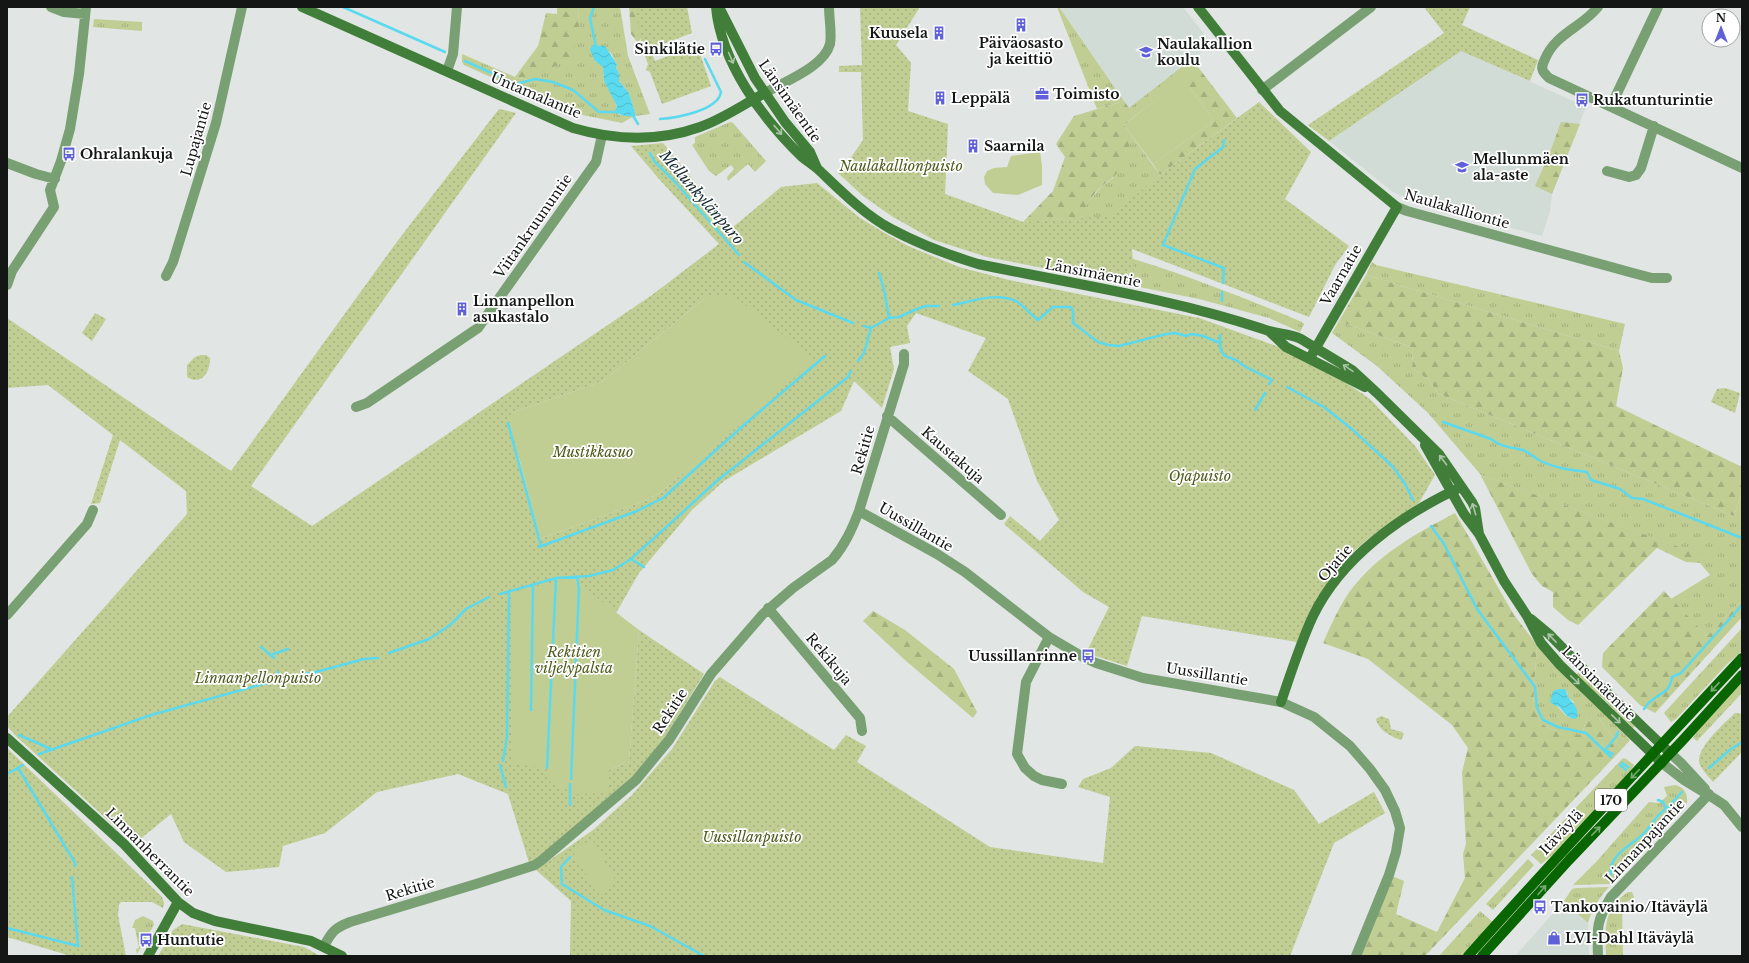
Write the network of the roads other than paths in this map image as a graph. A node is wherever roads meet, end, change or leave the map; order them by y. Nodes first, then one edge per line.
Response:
1 (51, 7) edge
2 (242, 7) edge
3 (302, 7) edge
4 (457, 7) edge
5 (716, 7) edge
6 (719, 7) edge
7 (829, 7) edge
8 (1198, 7) edge
9 (1371, 7) edge
10 (1598, 7) edge
11 (1658, 7) edge
12 (85, 10) edge
13 (447, 72) junction
14 (1262, 90) junction
15 (765, 93) junction
16 (753, 99) junction
17 (1611, 106) junction
18 (1654, 126) junction
19 (602, 135) junction
20 (7, 163) edge
21 (817, 168) junction
22 (1742, 168) edge
23 (1607, 170) dead end
24 (54, 179) junction
25 (1397, 207) junction
26 (166, 276) dead end
27 (1667, 278) dead end
28 (7, 285) edge
29 (1269, 331) junction
30 (1316, 347) junction
31 (904, 354) dead end
32 (1310, 358) junction
33 (1377, 393) junction
34 (356, 407) dead end
35 (887, 416) junction
36 (1420, 437) junction
37 (1462, 487) junction
38 (1451, 492) junction
39 (93, 510) dead end
40 (859, 511) junction
41 (1001, 515) dead end
42 (1479, 534) junction
43 (768, 608) junction
44 (7, 615) edge
45 (1527, 616) junction
46 (1049, 637) junction
47 (1742, 658) edge
48 (1742, 675) edge
49 (1280, 702) junction
50 (862, 731) dead end
51 (7, 738) edge
52 (1662, 746) junction
53 (1670, 753) junction
54 (1653, 755) junction
55 (1662, 763) junction
56 (1062, 784) dead end
57 (1709, 794) junction
58 (1742, 827) edge
59 (178, 902) junction
60 (324, 946) junction
61 (148, 956) edge
62 (342, 956) edge
63 (1356, 956) edge
64 (1468, 956) edge
65 (1482, 956) edge
66 (1598, 956) edge

1 - 12 street
2 - 26 street, Lupajantie
3 - 13 main road, Untamalantie
4 - 13 street
5 -> 16 main road, Länsimäentie
6 - 15 main road, Länsimäentie
7 - 15 street
8 - 14 main road, Naulakalliontie
9 - 14 street
10 - 17 street
11 - 17 street
12 - 24 street
13 - 19 main road, Untamalantie
14 - 25 main road, Naulakalliontie
15 - 16 main road, Untamalantie
15 - 21 main road, Länsimäentie
16 - 19 main road, Untamalantie
16 -> 21 main road, Länsimäentie
17 - 18 street
18 - 22 street
18 - 23 street
19 - 34 street, Viitankruununtie
20 - 24 street
21 - 29 main road, Länsimäentie
24 - 28 street
25 - 27 street, Naulakalliontie
25 - 30 main road, Vaarnatie
29 - 30 main road, Länsimäentie
29 - 32 main road, Länsimäentie
30 - 32 main road, Vaarnatie
33 -> 30 main road, Länsimäentie
31 - 35 street, Rekitie
32 - 33 main road, Länsimäentie
33 - 36 main road, Länsimäentie
35 - 40 street, Rekitie
35 - 41 street, Kaustakuja
37 -> 36 main road, Länsimäentie
36 - 38 main road, Länsimäentie
37 - 38 main road, Ojatie
42 -> 37 main road, Länsimäentie
38 - 42 main road, Länsimäentie
38 - 49 main road, Ojatie
39 - 44 street
40 - 43 street, Rekitie
40 - 46 street, Uussillantie
42 - 45 main road, Länsimäentie
43 - 50 street, Rekikuja
43 - 60 street, Rekitie
52 -> 45 main road, Länsimäentie
45 -> 54 main road, Länsimäentie
46 - 49 street, Uussillantie
46 - 56 street
47 -> 52 main road, Itäväylä / 170
48 - 53 main road, Itäväylä / 170
49 - 63 street, Uussillantie
51 - 59 main road, Linnanherrantie
52 - 53 main road, Länsimäentie
52 - 54 main road, Itäväylä / 170
53 - 55 main road, Itäväylä / 170
53 - 57 street
54 - 55 main road, Länsimäentie
54 -> 64 main road, Itäväylä / 170
55 - 57 street
65 -> 55 main road, Itäväylä / 170
57 - 58 street
57 - 66 street, Linnanpajantie
59 - 60 main road, Linnanherrantie
59 - 61 main road
60 - 62 main road, Linnanherrantie

